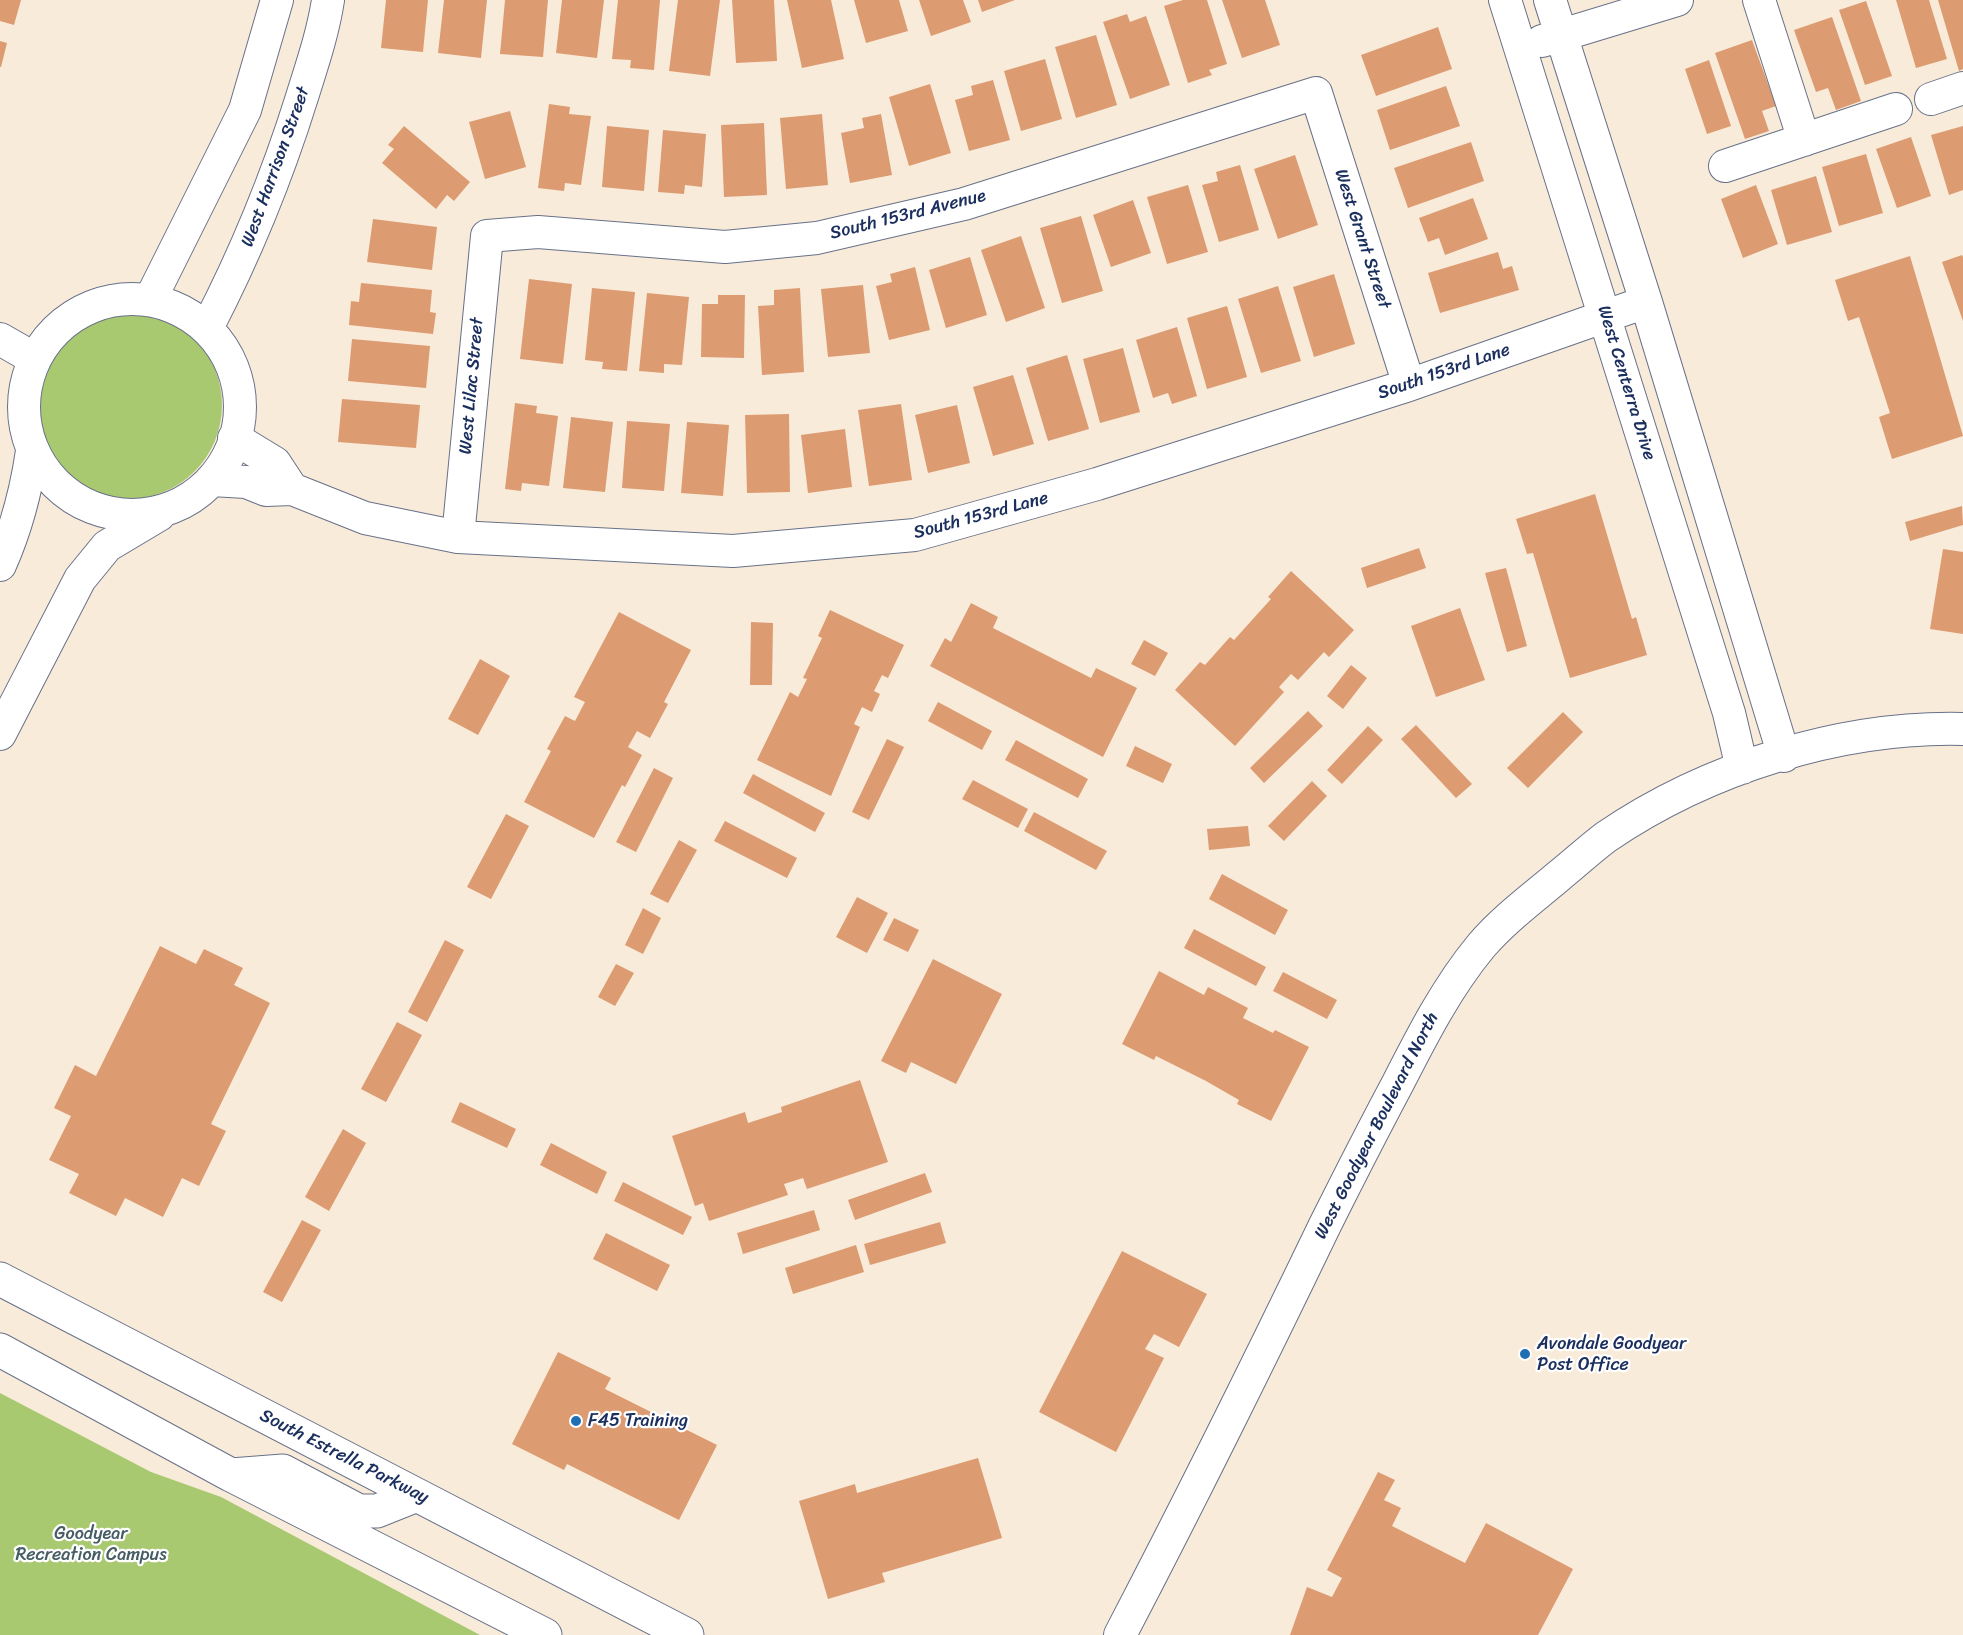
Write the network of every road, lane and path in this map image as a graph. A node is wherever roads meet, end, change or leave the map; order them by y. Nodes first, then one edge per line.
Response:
1 (277, 0) edge
2 (328, 0) edge
3 (1505, 0) edge
4 (1550, 0) edge
5 (1677, 0) edge
6 (1759, 0) edge
7 (1561, 35) junction
8 (1521, 48) junction
9 (1963, 88) edge
10 (1316, 93) joint
11 (1931, 99) dead end
12 (1896, 109) dead end
13 (1804, 140) junction
14 (1725, 166) dead end
15 (487, 236) joint
16 (150, 300) junction
17 (1646, 302) junction
18 (1605, 315) junction
19 (207, 328) junction
20 (0, 339) edge
21 (35, 359) junction
22 (1409, 385) junction
23 (234, 438) junction
24 (32, 451) junction
25 (212, 480) junction
26 (292, 489) junction
27 (168, 510) junction
28 (458, 537) junction
29 (0, 565) edge
30 (1963, 729) edge
31 (0, 734) edge
32 (1784, 756) junction
33 (1742, 768) junction
34 (0, 1280) edge
35 (0, 1350) edge
36 (231, 1474) junction
37 (417, 1496) junction
38 (545, 1635) edge
39 (687, 1635) edge
40 (1120, 1635) edge

1 - 16 street
2 - 19 street, West Harrison Street
3 - 8 street, West Centerra Drive
4 - 7 street
5 - 7 street
6 - 13 street
7 - 8 street
7 - 17 street
8 - 18 street, West Centerra Drive
9 - 11 street
10 - 15 street, South 153rd Avenue
10 - 22 street, West Grant Street
12 - 13 street
13 - 14 street
15 - 28 street, West Lilac Street
16 - 19 street
16 - 21 street
17 - 18 street, South 153rd Lane
17 - 32 street
18 - 22 street, South 153rd Lane
18 - 33 street, West Centerra Drive
19 - 23 street
20 - 21 street
21 - 24 street
22 - 28 street, South 153rd Lane
23 - 25 street
23 - 26 street
24 - 27 street
24 - 29 street
25 - 26 street, South 153rd Lane
25 - 27 street
26 - 28 street, South 153rd Lane
27 - 31 street
30 - 32 street, West Goodyear Boulevard North
32 - 33 street, West Goodyear Boulevard North
33 - 40 street, West Goodyear Boulevard North
34 - 37 main road, South Estrella Parkway
35 - 36 main road
36 - 37 main road
36 - 38 main road
37 - 39 main road, South Estrella Parkway

